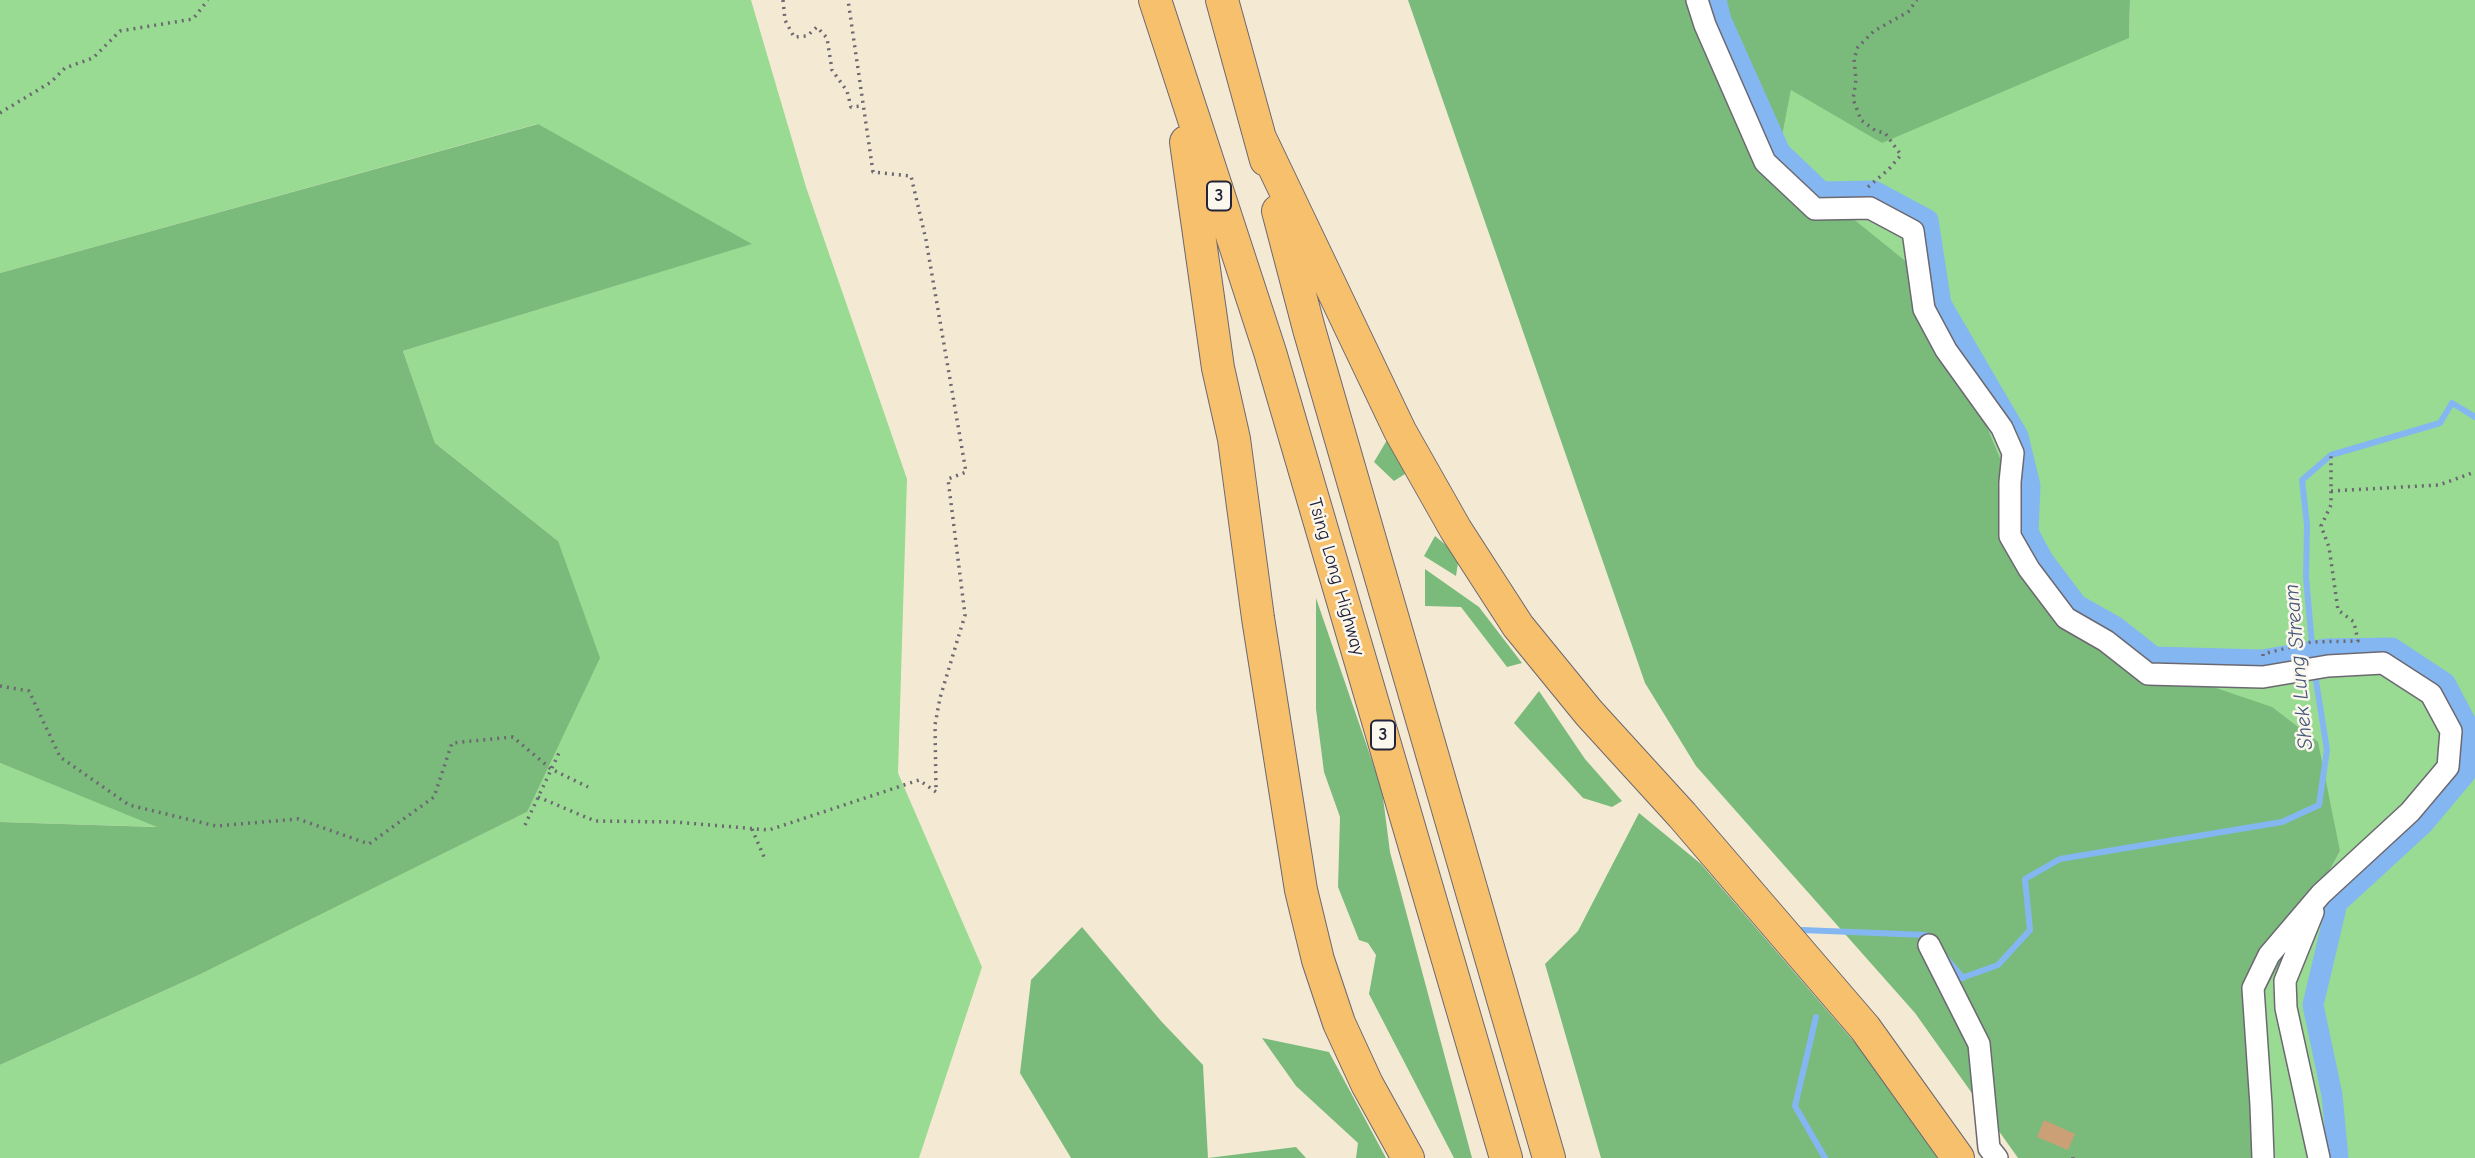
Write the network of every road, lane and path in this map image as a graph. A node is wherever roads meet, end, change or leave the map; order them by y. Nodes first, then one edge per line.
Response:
1 (208, 0) edge
2 (783, 0) edge
3 (848, 0) edge
4 (1155, 0) edge
5 (1222, 0) edge
6 (1698, 0) edge
7 (1917, 0) edge
8 (1169, 41) junction
9 (863, 106) junction
10 (0, 113) edge
11 (1261, 140) junction
12 (1870, 184) dead end
13 (2331, 455) dead end
14 (2475, 472) edge
15 (2331, 491) junction
16 (2263, 654) dead end
17 (0, 686) edge
18 (559, 753) dead end
19 (551, 769) junction
20 (588, 787) dead end
21 (538, 797) junction
22 (525, 825) dead end
23 (752, 830) junction
24 (764, 857) dead end
25 (2321, 894) junction
26 (1929, 945) dead end
27 (1408, 1158) edge
28 (1506, 1158) edge
29 (1549, 1158) edge
30 (1958, 1158) edge
31 (1997, 1158) edge
32 (2263, 1158) edge
33 (2319, 1158) edge

1 - 10 path
2 - 9 path
3 - 9 path
4 - 8 highway, Tsing Long Highway / 3
5 - 11 highway, 3
6 - 25 lane
7 - 12 path
8 - 27 highway
8 - 28 highway, Tsing Long Highway / 3
9 - 23 path
11 - 29 highway, 3
11 - 30 highway
13 - 15 path
14 - 15 path
15 - 16 path
17 - 19 path
18 - 19 path
19 - 20 path
19 - 21 path
21 - 22 path
21 - 23 path
23 - 24 path
25 - 32 lane
25 - 33 lane
26 - 31 lane

